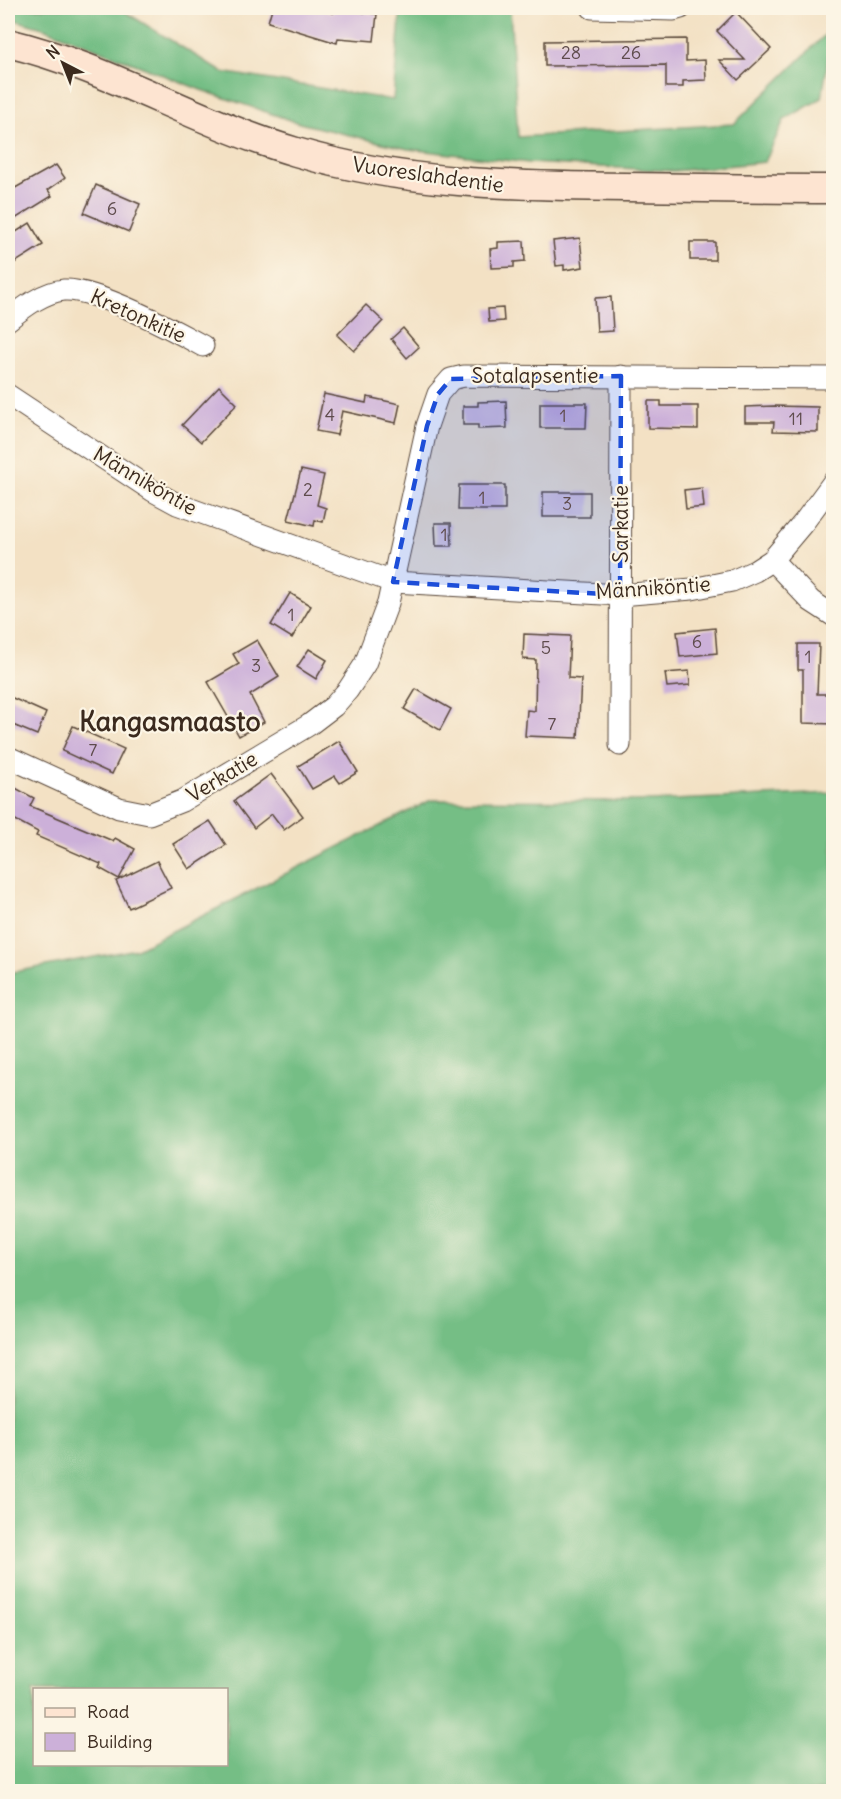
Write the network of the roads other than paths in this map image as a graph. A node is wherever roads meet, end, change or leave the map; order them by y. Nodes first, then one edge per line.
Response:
1 (592, 8) edge
2 (681, 8) edge
3 (8, 43) edge
4 (834, 189) edge
5 (8, 320) edge
6 (203, 346) dead end
7 (621, 376) junction
8 (834, 378) edge
9 (8, 394) edge
10 (834, 481) edge
11 (772, 560) junction
12 (393, 582) junction
13 (620, 595) junction
14 (834, 616) edge
15 (620, 745) dead end
16 (8, 757) edge

1 - 2 street
3 - 4 street, Vuoreslahdentie
5 - 6 street, Kretonkitie
7 - 8 street, Sotalapsentie
7 - 12 street, Sotalapsentie
7 - 13 street, Sarkatie
9 - 12 street, Männiköntie
10 - 11 street, Männiköntie
11 - 13 street, Männiköntie
11 - 14 street
12 - 13 street, Männiköntie
12 - 16 street, Verkatie
13 - 15 street, Sarkatie

